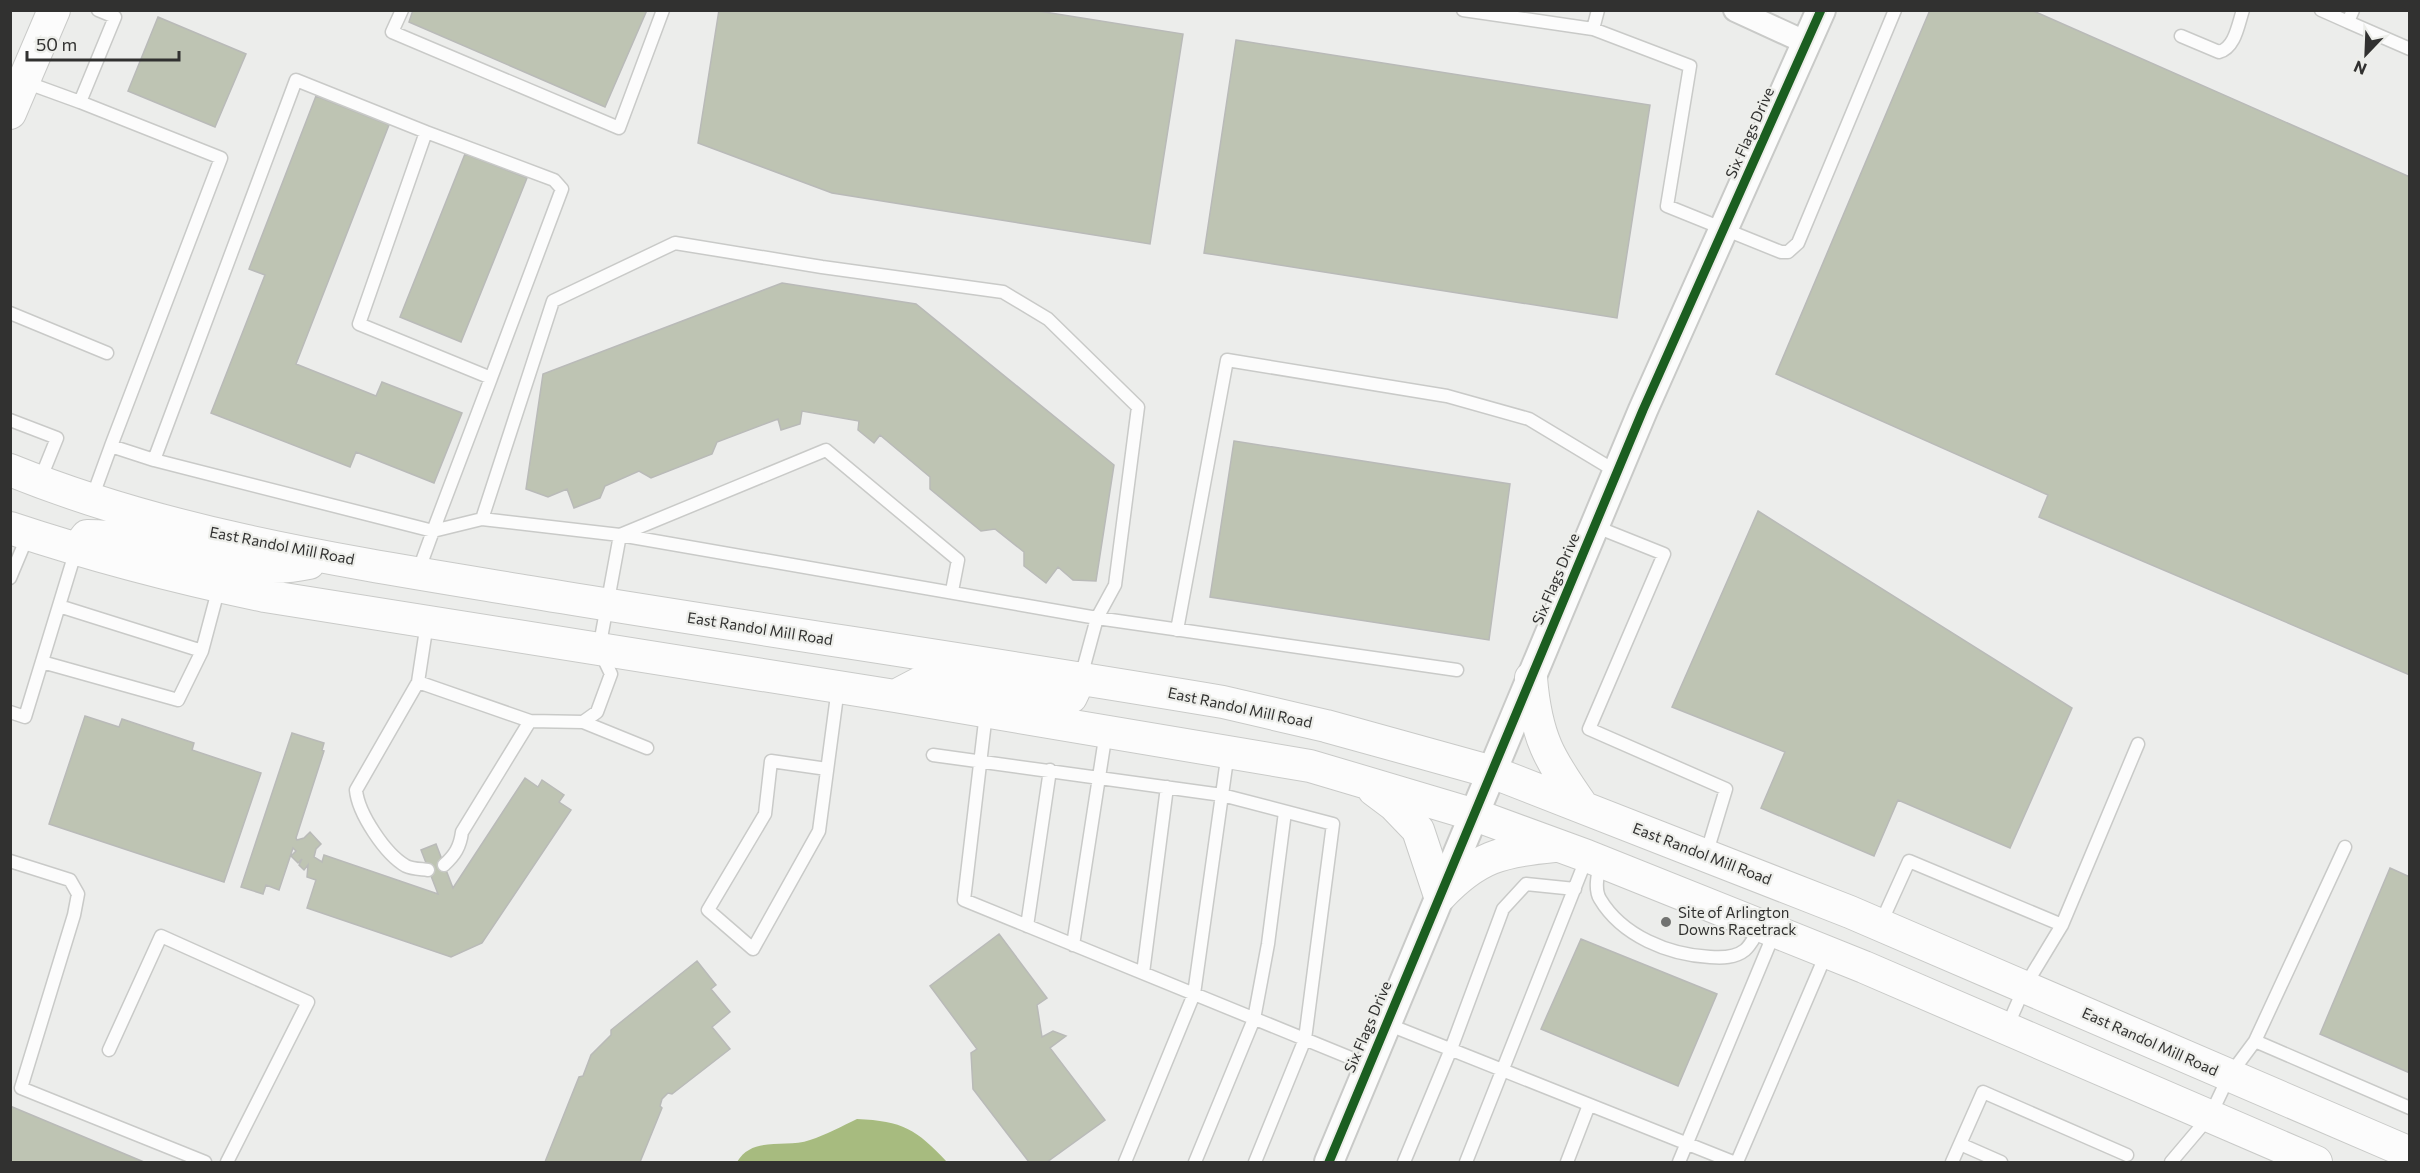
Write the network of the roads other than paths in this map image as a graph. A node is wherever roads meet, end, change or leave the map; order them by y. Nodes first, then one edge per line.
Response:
1 (54, 10) edge
2 (99, 10) edge
3 (402, 10) edge
4 (663, 10) edge
5 (1463, 10) edge
6 (1598, 10) edge
7 (1735, 10) edge
8 (1821, 10) edge
9 (1895, 10) edge
10 (2243, 10) edge
11 (2321, 10) edge
12 (1487, 12) edge
13 (2350, 16) edge
14 (1593, 29) junction
15 (2181, 36) dead end
16 (1807, 43) junction
17 (2409, 49) edge
18 (24, 82) junction
19 (80, 102) junction
20 (10, 113) edge
21 (426, 132) junction
22 (1723, 230) junction
23 (10, 313) edge
24 (107, 353) dead end
25 (491, 378) junction
26 (10, 420) edge
27 (111, 446) junction
28 (154, 460) junction
29 (10, 470) edge
30 (1617, 472) junction
31 (40, 482) junction
32 (91, 501) junction
33 (482, 519) junction
34 (1594, 526) junction
35 (20, 531) edge
36 (433, 531) junction
37 (620, 535) junction
38 (76, 550) junction
39 (334, 557) junction
40 (418, 573) junction
41 (10, 578) edge
42 (219, 586) junction
43 (952, 591) junction
44 (607, 604) junction
45 (59, 606) junction
46 (1097, 618) junction
47 (428, 622) junction
48 (1177, 630) junction
49 (599, 649) junction
50 (202, 651) junction
51 (42, 662) junction
52 (1457, 670) dead end
53 (1080, 678) junction
54 (1531, 678) junction
55 (418, 682) junction
56 (839, 687) junction
57 (895, 696) junction
58 (987, 711) junction
59 (10, 712) edge
60 (530, 721) junction
61 (583, 722) junction
62 (1106, 731) junction
63 (2138, 744) dead end
64 (647, 748) dead end
65 (1229, 751) junction
66 (933, 755) dead end
67 (980, 759) junction
68 (828, 769) junction
69 (1050, 770) junction
70 (1492, 772) junction
71 (1099, 777) junction
72 (1361, 781) junction
73 (1167, 787) junction
74 (1222, 795) junction
75 (1583, 807) junction
76 (1285, 812) junction
77 (1474, 815) junction
78 (2345, 847) dead end
79 (1582, 855) junction
80 (1705, 856) junction
81 (10, 861) edge
82 (444, 865) dead end
83 (428, 870) dead end
84 (1575, 889) junction
85 (1440, 896) junction
86 (2062, 925) junction
87 (1027, 926) junction
88 (1880, 926) junction
89 (1768, 929) junction
90 (1073, 945) junction
91 (1827, 952) junction
92 (1143, 973) junction
93 (2025, 987) junction
94 (1194, 994) junction
95 (1254, 1019) junction
96 (1386, 1024) junction
97 (2007, 1028) junction
98 (1305, 1039) junction
99 (2255, 1041) junction
100 (1450, 1049) junction
101 (109, 1050) dead end
102 (1368, 1065) junction
103 (1504, 1071) junction
104 (2229, 1076) junction
105 (16, 1089) edge
106 (1589, 1105) junction
107 (2409, 1108) edge
108 (2210, 1116) junction
109 (1687, 1144) junction
110 (1960, 1144) junction
111 (2409, 1153) edge
112 (2127, 1155) dead end
113 (205, 1162) edge
114 (227, 1162) edge
115 (1125, 1162) edge
116 (1195, 1162) edge
117 (1255, 1162) edge
118 (1329, 1162) edge
119 (1404, 1162) edge
120 (1466, 1162) edge
121 (1567, 1162) edge
122 (1679, 1162) edge
123 (1735, 1162) edge
124 (1952, 1162) edge
125 (2001, 1162) edge
126 (2171, 1162) edge
127 (2316, 1162) edge

1 - 18 main road
2 - 19 lane
3 - 4 lane
5 - 12 lane
6 - 14 lane
7 - 16 street
8 - 16 street, Six Flags Drive
9 - 22 lane
10 - 15 lane
11 - 13 lane
12 - 14 lane
13 - 17 lane
14 - 22 lane
16 - 22 street, Six Flags Drive
18 - 19 lane
18 - 20 main road
19 - 27 lane
21 - 25 lane
21 - 25 lane
21 - 28 lane
22 - 30 street, Six Flags Drive
23 - 24 lane
25 - 36 lane
26 - 31 lane
27 - 28 lane
27 - 32 lane
28 - 36 lane
29 - 31 main road, East Randol Mill Road
30 - 34 street, Six Flags Drive
30 - 48 lane
31 - 32 main road, East Randol Mill Road
32 - 39 main road, East Randol Mill Road
33 - 36 lane
33 - 37 lane
33 - 46 lane
34 - 54 street, Six Flags Drive
34 - 80 lane
35 - 38 main road
35 - 41 lane
36 - 40 lane
37 - 43 lane
37 - 43 lane
37 - 44 lane
38 - 39 main road
38 - 42 main road
38 - 45 lane
39 - 40 main road, East Randol Mill Road
40 - 44 main road, East Randol Mill Road
42 - 47 main road
42 - 50 lane
43 - 46 lane
44 - 49 lane
44 - 53 main road, East Randol Mill Road
45 - 50 lane
45 - 51 lane
46 - 48 lane
46 - 53 lane
47 - 49 main road
47 - 55 lane
48 - 52 lane
49 - 56 main road
49 - 61 lane
50 - 51 lane
51 - 59 lane
53 - 57 main road
53 - 70 main road, East Randol Mill Road
54 - 70 street, Six Flags Drive
54 - 75 main road
55 - 60 lane
55 - 83 lane
56 - 57 main road
56 - 68 lane
57 - 58 main road
58 - 62 main road
58 - 67 lane
60 - 61 lane
60 - 82 lane
61 - 64 lane
62 - 65 main road
62 - 71 lane
63 - 86 lane
65 - 72 main road
65 - 74 lane
66 - 67 lane
67 - 69 lane
67 - 87 lane
68 - 68 lane
69 - 71 lane
69 - 87 lane
70 - 75 main road, East Randol Mill Road
70 - 77 street, Six Flags Drive
71 - 73 lane
71 - 90 lane
72 - 77 main road
72 - 85 main road
73 - 74 lane
73 - 92 lane
74 - 76 lane
74 - 94 lane
75 - 80 main road, East Randol Mill Road
76 - 95 lane
76 - 98 lane
77 - 79 main road
77 - 85 street, Six Flags Drive
78 - 99 lane
79 - 84 lane
79 - 85 main road
79 - 89 main road
79 - 89 lane
80 - 88 main road, East Randol Mill Road
81 - 105 lane
84 - 100 lane
84 - 103 lane
85 - 96 street, Six Flags Drive
86 - 88 lane
86 - 93 lane
87 - 90 lane
88 - 93 main road, East Randol Mill Road
89 - 91 main road
89 - 109 lane
90 - 92 lane
91 - 97 main road
91 - 123 lane
92 - 94 lane
93 - 97 lane
93 - 104 main road, East Randol Mill Road
94 - 95 lane
94 - 115 lane
95 - 98 lane
95 - 116 lane
96 - 100 lane
96 - 102 street, Six Flags Drive
97 - 108 main road
98 - 102 lane
98 - 117 lane
99 - 104 lane
99 - 107 lane
100 - 103 lane
100 - 119 lane
101 - 114 lane
102 - 118 street, Six Flags Drive
103 - 106 lane
103 - 120 lane
104 - 108 lane
104 - 111 main road, East Randol Mill Road
105 - 113 lane
106 - 109 lane
106 - 121 lane
108 - 126 lane
108 - 127 main road
109 - 122 lane
109 - 123 lane
110 - 112 lane
110 - 124 lane
110 - 125 lane

